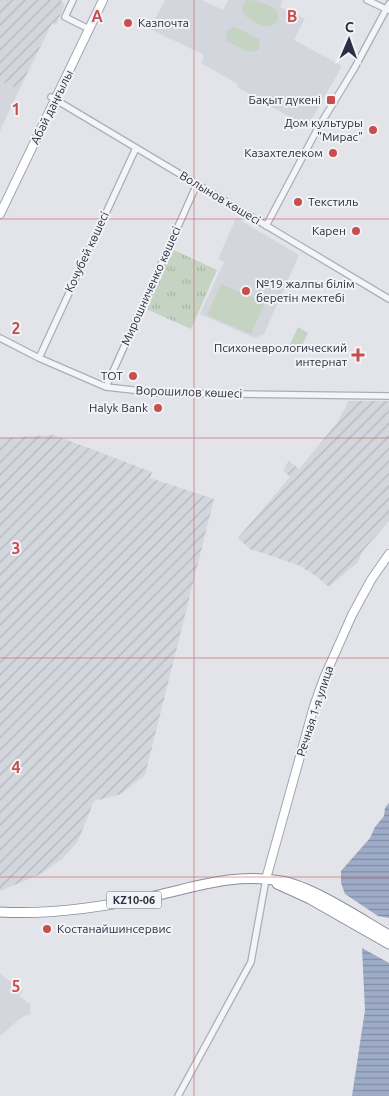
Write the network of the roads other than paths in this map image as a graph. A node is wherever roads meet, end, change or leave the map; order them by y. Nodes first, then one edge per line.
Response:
1 (73, 0) edge
2 (98, 0) edge
3 (103, 0) edge
4 (368, 0) edge
5 (388, 8) edge
6 (85, 27) junction
7 (53, 98) junction
8 (136, 148) junction
9 (197, 184) junction
10 (0, 203) edge
11 (0, 214) edge
12 (266, 226) junction
13 (389, 298) edge
14 (0, 338) edge
15 (39, 358) junction
16 (106, 387) junction
17 (389, 396) edge
18 (389, 554) edge
19 (266, 879) junction
20 (0, 912) edge
21 (389, 935) edge
22 (389, 944) edge
23 (178, 1096) edge

1 - 6 street
2 - 6 main road, Абай даңғылы
3 - 7 main road, Абай даңғылы
4 - 5 street
5 - 12 street
6 - 7 main road, Абай даңғылы
7 - 8 street, Волынов көшесі
7 - 10 main road, Абай даңғылы
7 - 11 main road, Абай даңғылы
8 - 9 street, Волынов көшесі
8 - 15 street, Кочубей көшесі
9 - 12 street, Волынов көшесі
9 - 16 street, Мирошниченко көшесі
12 - 13 street, Волынов көшесі
14 - 15 street, Ворошилов көшесі
15 - 16 street, Ворошилов көшесі
16 - 17 street, Ворошилов көшесі
18 - 19 main road, Речная 1-я улица
19 - 20 highway, KZ10-06
19 - 21 highway, KZ10-06
19 - 22 highway, KZ10-06
19 - 23 street

